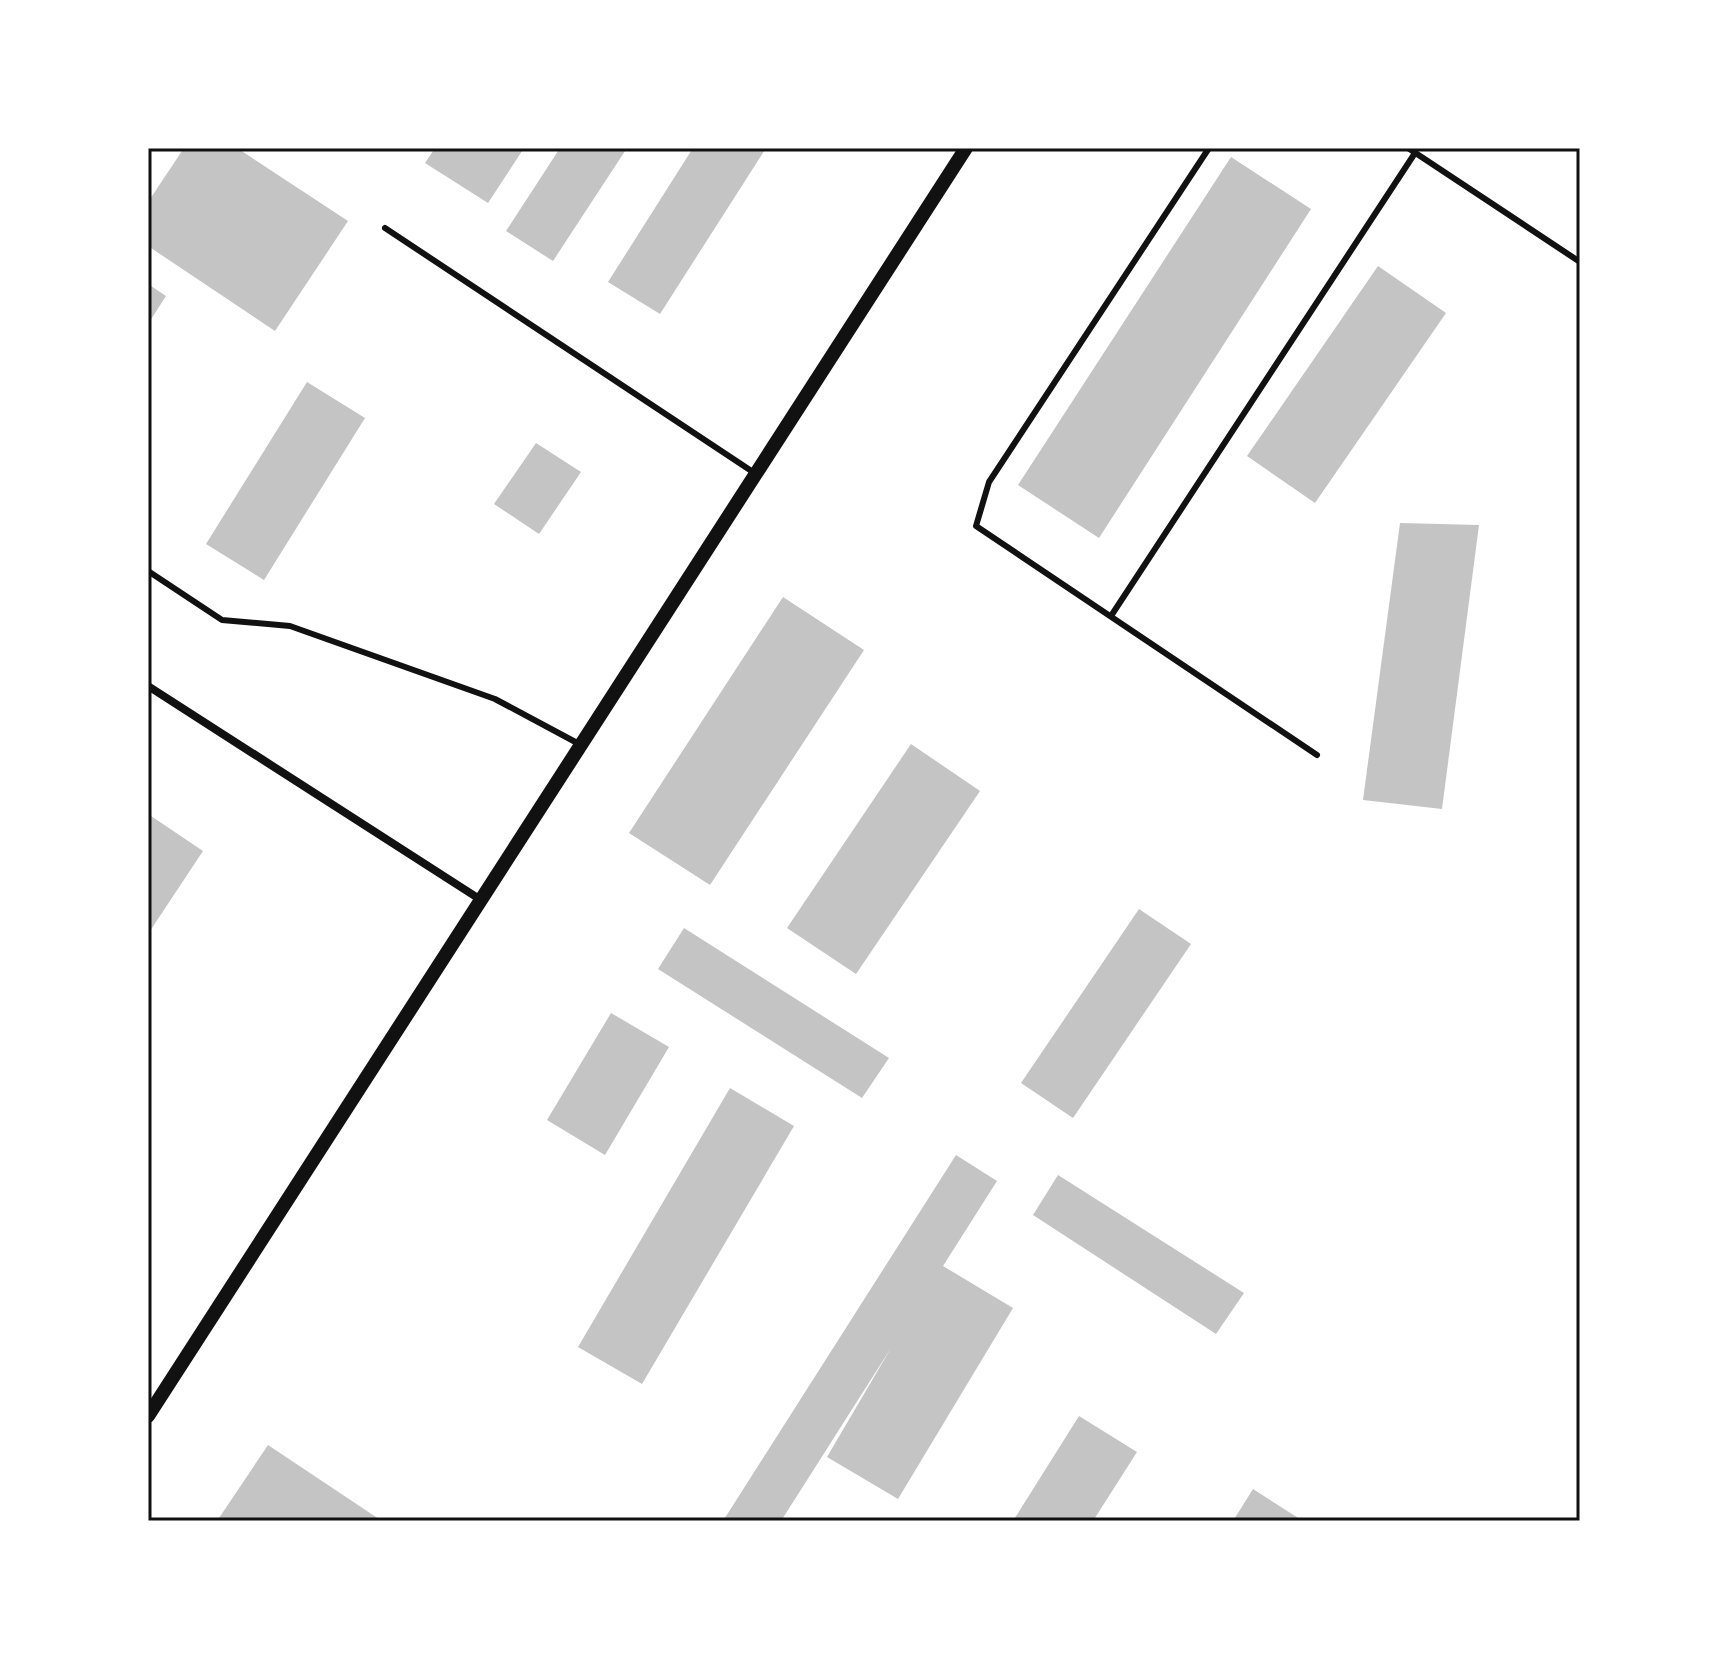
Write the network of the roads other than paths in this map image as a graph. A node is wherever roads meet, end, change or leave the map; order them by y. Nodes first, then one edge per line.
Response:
1 (966, 148) edge
2 (1209, 148) edge
3 (1408, 148) edge
4 (1415, 153) junction
5 (385, 228) dead end
6 (1580, 262) edge
7 (756, 474) junction
8 (148, 571) edge
9 (1111, 616) junction
10 (148, 686) edge
11 (581, 745) junction
12 (1317, 755) dead end
13 (481, 900) junction
14 (148, 1416) edge

1 - 7 street
2 - 9 lane
3 - 4 lane
4 - 6 lane
4 - 9 lane
5 - 7 lane
7 - 11 street
8 - 11 lane
9 - 12 lane
10 - 13 street
11 - 13 street
13 - 14 street

